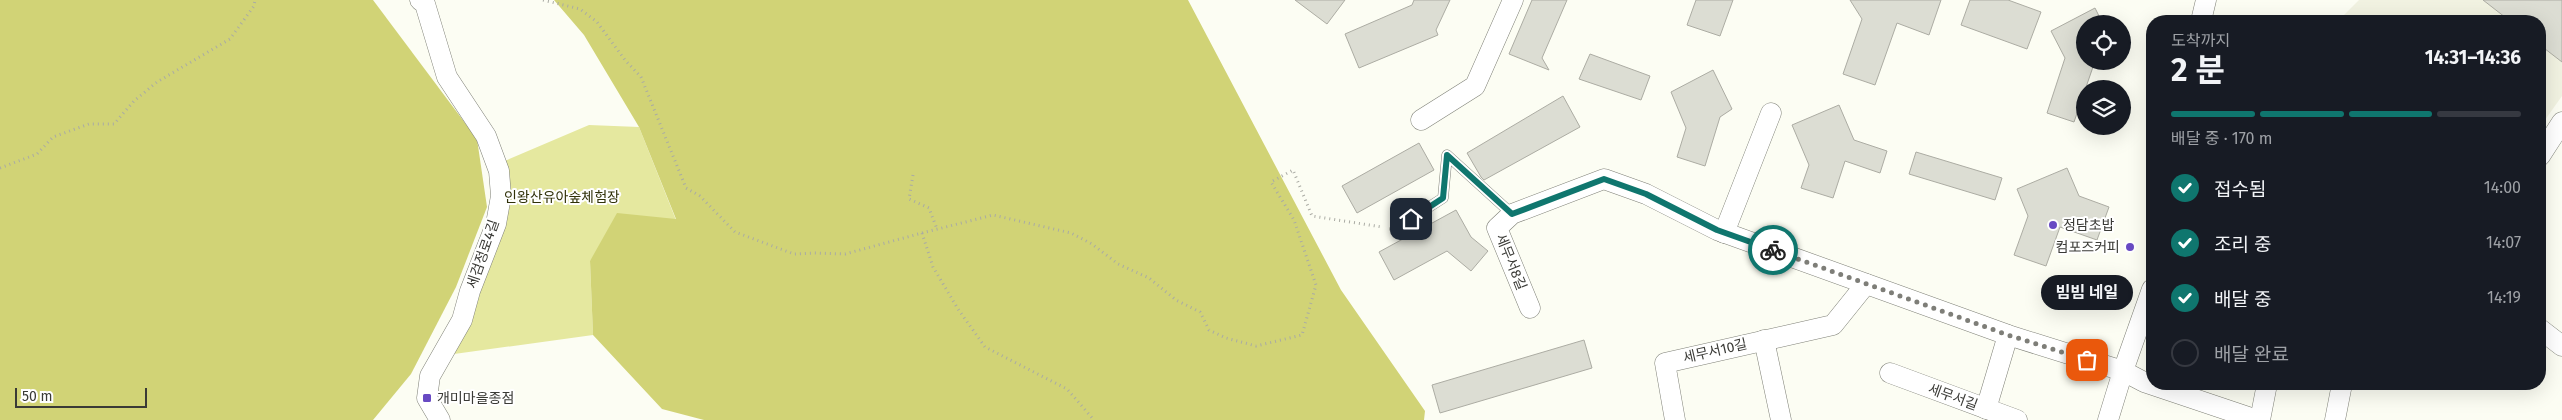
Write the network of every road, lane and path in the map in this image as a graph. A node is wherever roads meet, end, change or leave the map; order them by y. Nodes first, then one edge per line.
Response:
1 (254, 0) edge
2 (420, 0) edge
3 (543, 0) edge
4 (1513, 0) edge
5 (2206, 0) edge
6 (2202, 15) edge
7 (1771, 113) dead end
8 (1421, 120) dead end
9 (2562, 122) edge
10 (2546, 147) edge
11 (0, 168) edge
12 (913, 175) dead end
13 (1512, 214) junction
14 (936, 229) junction
15 (1395, 229) joint
16 (922, 233) junction
17 (1724, 233) junction
18 (1866, 284) junction
19 (2146, 306) edge
20 (1530, 308) dead end
21 (2546, 334) edge
22 (2008, 335) junction
23 (1764, 340) junction
24 (2562, 346) edge
25 (2123, 371) junction
26 (1890, 373) dead end
27 (2146, 383) edge
28 (2168, 390) edge
29 (2266, 390) edge
30 (2341, 390) edge
31 (1986, 409) junction
32 (438, 420) edge
33 (1094, 420) edge
34 (1675, 420) edge
35 (1781, 420) edge
36 (2017, 420) edge
37 (2108, 420) edge
38 (2258, 420) edge
39 (2335, 420) edge

1 - 11 path
2 - 32 street, 세검정로4길
3 - 16 path
4 - 8 street
5 - 6 street
7 - 17 street
9 - 10 street
12 - 14 path
13 - 15 lane
13 - 17 street, 세무서8길
13 - 20 street, 세무서8길
14 - 15 path
14 - 16 path
16 - 33 path
17 - 18 street, 세무서8길
18 - 22 street, 세무서8길
18 - 23 street, 세무서10길
19 - 25 street
21 - 24 street
22 - 25 street, 세무서8길
22 - 31 street
23 - 34 street, 세무서10길
23 - 35 street, 세무서10길
25 - 27 street, 세무서8길
25 - 37 street
26 - 31 street, 세무서길
28 - 38 street, 세무서8길
29 - 38 street
30 - 39 street
31 - 36 street, 세무서길

